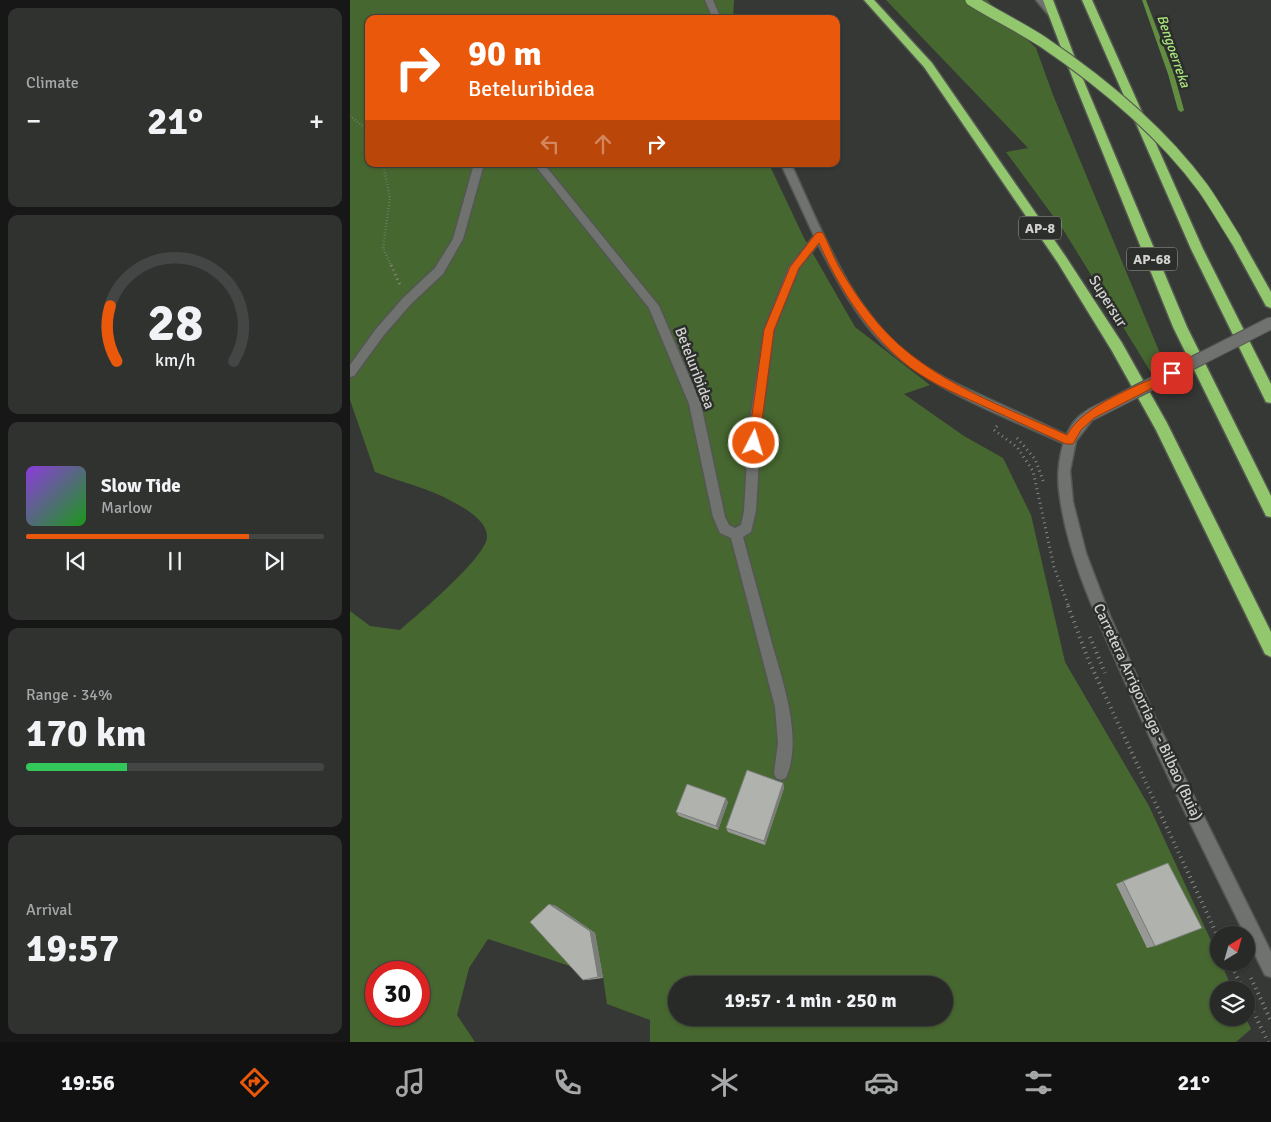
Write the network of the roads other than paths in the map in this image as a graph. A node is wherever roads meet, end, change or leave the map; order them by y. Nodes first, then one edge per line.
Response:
1 (709, 0) edge
2 (869, 0) edge
3 (971, 0) edge
4 (1040, 0) edge
5 (1048, 0) edge
6 (1087, 0) edge
7 (715, 15) edge
8 (1054, 16) junction
9 (478, 167) edge
10 (541, 167) edge
11 (787, 167) edge
12 (820, 235) junction
13 (1271, 303) edge
14 (1271, 323) edge
15 (350, 373) edge
16 (1271, 398) edge
17 (1069, 441) junction
18 (1271, 511) edge
19 (736, 534) junction
20 (1271, 649) edge
21 (781, 773) dead end
22 (1271, 969) edge

1 - 7 street
2 - 20 highway, Supersur / AP-8
3 - 13 highway, bridge
4 - 8 street
5 - 8 highway, AP-68
6 - 16 highway, AP-68
8 - 18 highway, AP-68
9 - 15 street
10 - 19 street, Beteluribidea
11 - 12 street
12 - 17 street
12 - 19 street
14 - 17 street, Carretera Arrigorriaga - Bilbao (Buia), bridge
17 - 22 street, Carretera Arrigorriaga - Bilbao (Buia)
19 - 21 street

